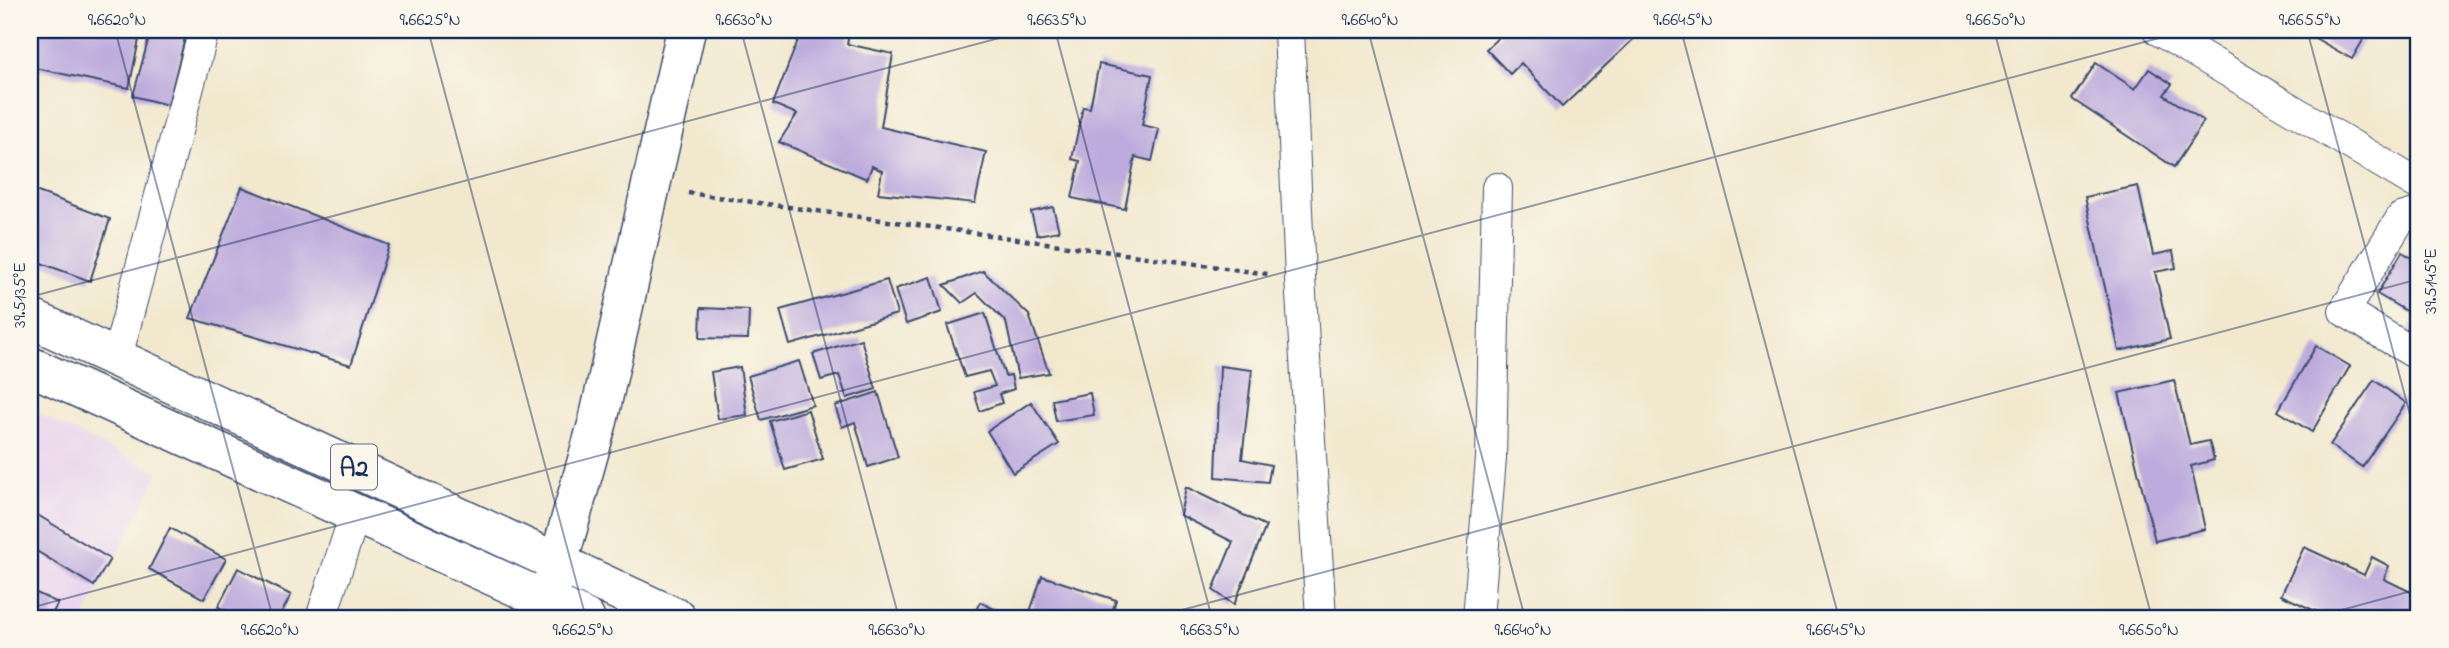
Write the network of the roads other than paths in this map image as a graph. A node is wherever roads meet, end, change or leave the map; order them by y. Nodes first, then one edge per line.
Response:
1 (204, 30) edge
2 (686, 30) edge
3 (1289, 30) edge
4 (2158, 30) edge
5 (2419, 185) edge
6 (1497, 188) dead end
7 (2419, 213) edge
8 (30, 318) edge
9 (2419, 356) edge
10 (117, 357) junction
11 (30, 366) edge
12 (355, 514) junction
13 (559, 564) junction
14 (547, 601) junction
15 (321, 618) edge
16 (585, 618) edge
17 (677, 618) edge
18 (1321, 618) edge
19 (1478, 618) edge

1 - 10 street
2 - 13 main road
3 - 18 street
4 - 5 street
6 - 19 street
7 - 9 street
8 - 10 main road, A2
10 - 13 main road, A2
11 - 12 main road, A2
12 - 14 main road, A2
12 - 15 street
13 - 14 main road
13 - 17 main road, A2
14 - 16 main road, A2

